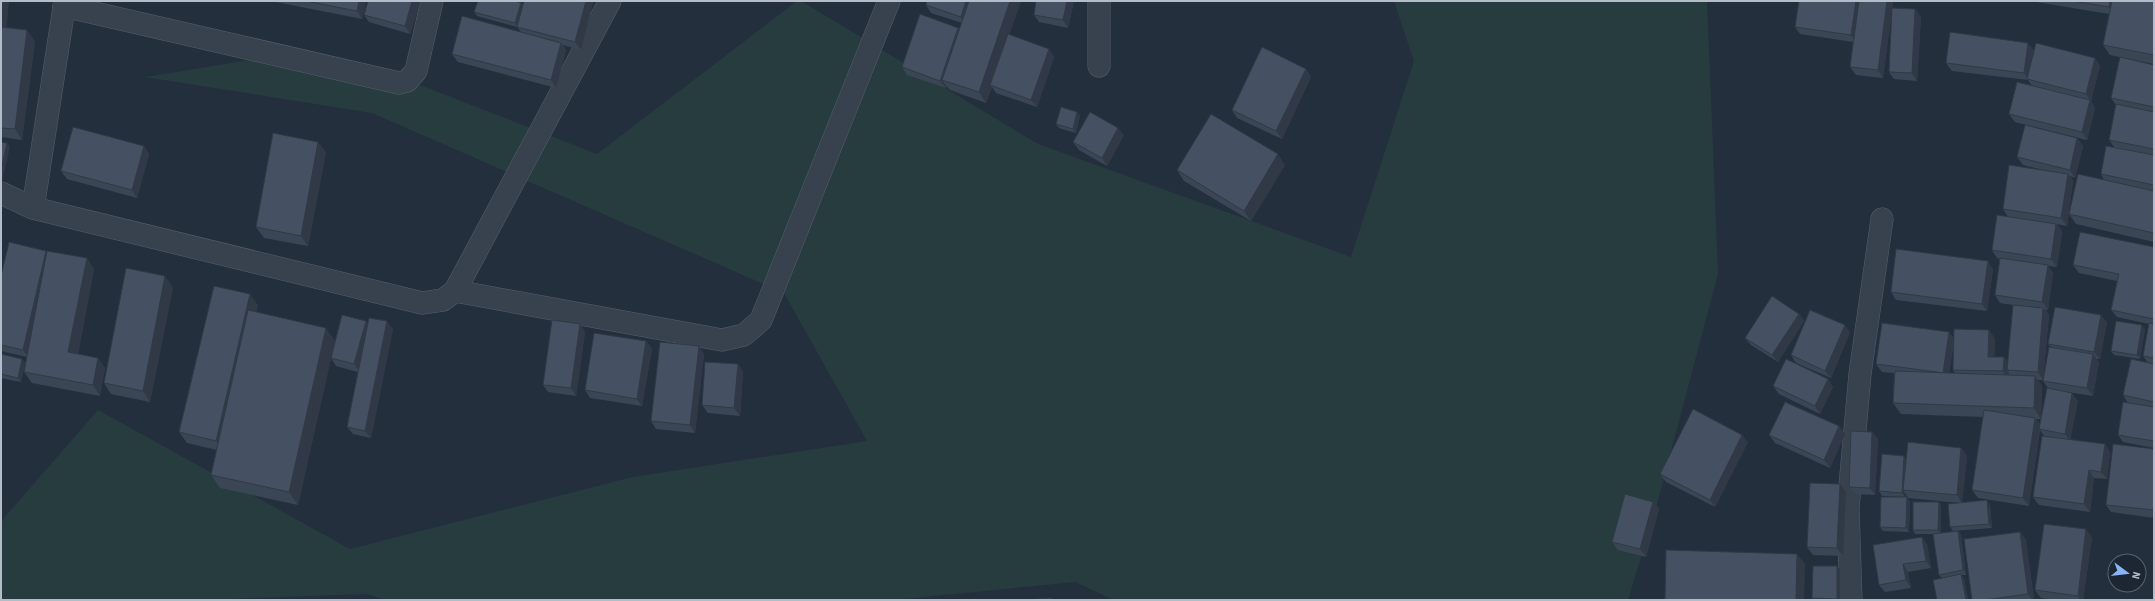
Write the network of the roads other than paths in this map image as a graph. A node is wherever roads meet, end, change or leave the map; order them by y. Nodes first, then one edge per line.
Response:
1 (432, 1) edge
2 (610, 1) edge
3 (890, 1) edge
4 (1099, 1) edge
5 (65, 4) edge
6 (1099, 66) dead end
7 (1, 193) edge
8 (33, 208) junction
9 (1882, 220) dead end
10 (455, 291) junction
11 (1851, 600) edge

1 - 5 street
2 - 10 street
3 - 10 street
4 - 6 street
5 - 8 street
7 - 8 street
8 - 10 street
9 - 11 street

